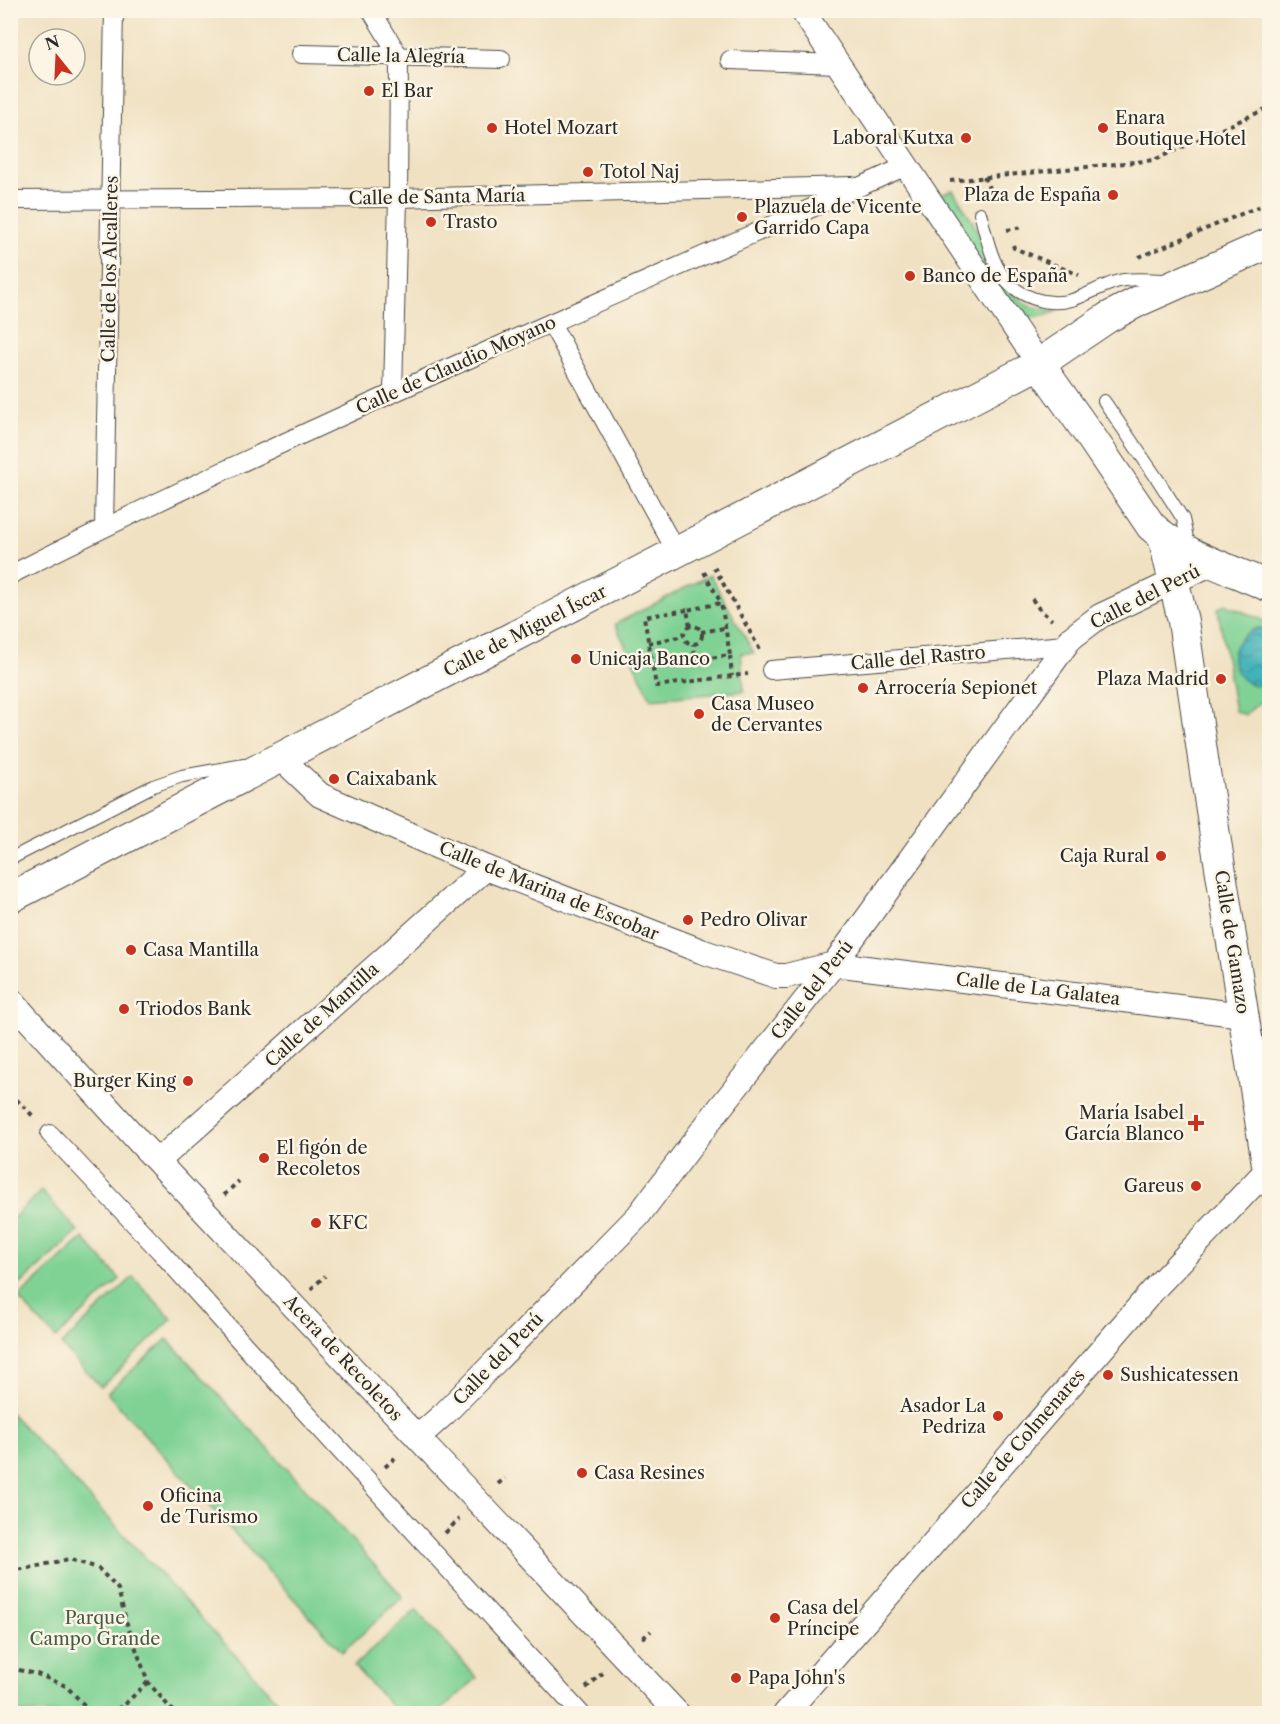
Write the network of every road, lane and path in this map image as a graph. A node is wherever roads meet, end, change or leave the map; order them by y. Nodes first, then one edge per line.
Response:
1 (114, 10) edge
2 (371, 10) edge
3 (802, 10) edge
4 (301, 54) dead end
5 (399, 56) junction
6 (501, 59) dead end
7 (730, 60) dead end
8 (838, 64) junction
9 (1269, 107) edge
10 (906, 166) junction
11 (984, 177) junction
12 (862, 186) junction
13 (923, 193) junction
14 (398, 198) junction
15 (993, 198) dead end
16 (111, 199) junction
17 (10, 200) edge
18 (1269, 202) edge
19 (980, 213) dead end
20 (1003, 219) dead end
21 (1022, 227) dead end
22 (1007, 230) junction
23 (1269, 243) edge
24 (1131, 260) dead end
25 (1088, 278) dead end
26 (1188, 280) junction
27 (551, 323) junction
28 (1040, 364) junction
29 (393, 392) junction
30 (1104, 401) dead end
31 (104, 527) junction
32 (1163, 536) junction
33 (677, 553) junction
34 (1202, 558) junction
35 (714, 567) dead end
36 (704, 572) dead end
37 (10, 575) edge
38 (1174, 582) junction
39 (1269, 587) edge
40 (1032, 599) dead end
41 (721, 603) junction
42 (687, 610) junction
43 (1052, 620) dead end
44 (690, 626) junction
45 (724, 628) junction
46 (701, 632) junction
47 (684, 636) junction
48 (648, 643) junction
49 (693, 644) junction
50 (1065, 645) junction
51 (730, 655) junction
52 (696, 660) junction
53 (653, 668) junction
54 (771, 670) junction
55 (732, 676) junction
56 (281, 758) junction
57 (10, 859) edge
58 (486, 868) junction
59 (10, 898) edge
60 (834, 964) junction
61 (10, 999) edge
62 (1243, 1015) junction
63 (10, 1093) edge
64 (50, 1134) joint
65 (158, 1161) junction
66 (1268, 1177) edge
67 (418, 1437) junction
68 (369, 1482) junction
69 (10, 1571) edge
70 (10, 1668) edge
71 (148, 1682) junction
72 (93, 1713) edge
73 (110, 1713) edge
74 (178, 1713) edge
75 (581, 1713) edge
76 (678, 1713) edge
77 (784, 1713) edge

1 - 16 street, Calle de los Alcalleres
2 - 5 street
3 - 8 street
4 - 5 street, Calle la Alegría
5 - 6 street, Calle la Alegría
5 - 14 street
7 - 8 street
8 - 10 street
9 - 11 path
10 - 12 street, Calle de Claudio Moyano
10 - 13 street
11 - 13 path
11 - 15 path
12 - 14 street, Calle de Santa María
12 - 27 street, Calle de Claudio Moyano
13 - 28 street
14 - 16 street, Calle de Santa María
14 - 29 street
16 - 17 street, Calle de Santa María
16 - 31 street, Calle de los Alcalleres
18 - 24 path
19 - 26 lane
20 - 22 path
21 - 22 path
22 - 25 path
23 - 26 street
26 - 28 street
27 - 29 street, Calle de Claudio Moyano
27 - 33 street
28 - 32 street
28 - 33 street, Calle de Miguel Íscar
29 - 31 street, Calle de Claudio Moyano
30 - 34 lane
31 - 37 street, Calle de Claudio Moyano
32 - 34 street
32 - 38 street
33 - 56 street, Calle de Miguel Íscar
34 - 38 street, Calle del Perú
34 - 39 street
35 - 54 path
36 - 41 path
38 - 50 street, Calle del Perú
38 - 62 street, Calle de Gamazo
40 - 43 path
41 - 42 path
41 - 45 path
42 - 44 path
42 - 48 path
44 - 46 path
44 - 47 path
45 - 46 path
45 - 51 path
46 - 49 path
47 - 48 path
47 - 49 path
48 - 53 path
49 - 52 path
50 - 54 street, Calle del Rastro
50 - 60 street, Calle del Perú
51 - 52 path
51 - 55 path
52 - 53 path
53 - 55 path
54 - 55 path
56 - 57 lane
56 - 58 street, Calle de Marina de Escobar
56 - 59 street, Calle de Miguel Íscar
58 - 60 street, Calle de Marina de Escobar
58 - 65 street, Calle de Mantilla
60 - 62 street, Calle de La Galatea
60 - 67 street, Calle del Perú
61 - 65 street, Acera de Recoletos
62 - 66 street, Calle de Gamazo
63 - 64 path
64 - 68 street
65 - 67 street, Acera de Recoletos
66 - 77 street, Calle de Colmenares
67 - 68 path
67 - 76 street, Acera de Recoletos
68 - 75 street
69 - 71 path
70 - 72 path
71 - 73 path
71 - 74 path

